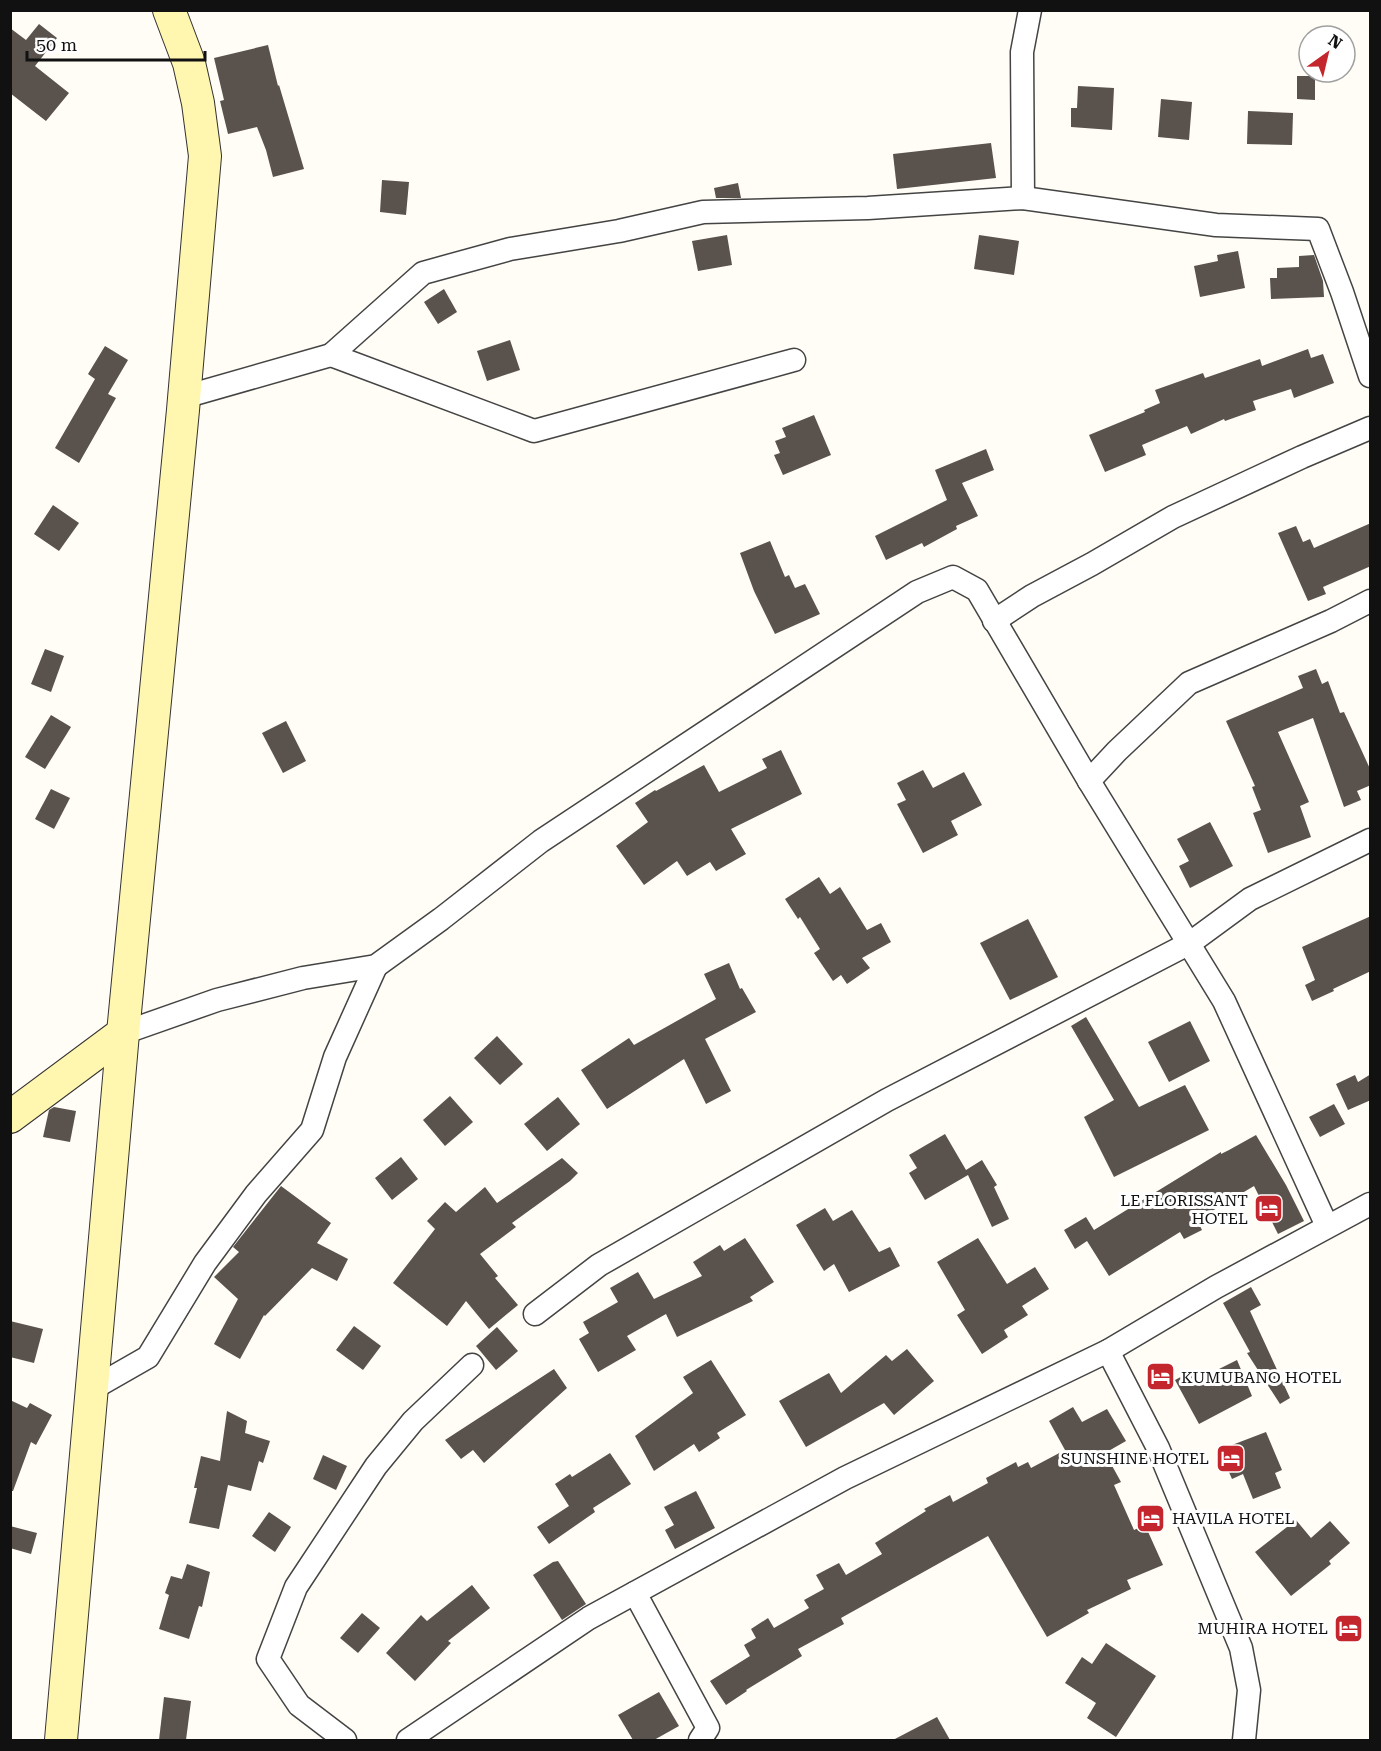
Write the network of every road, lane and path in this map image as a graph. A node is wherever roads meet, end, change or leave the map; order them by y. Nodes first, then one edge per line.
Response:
1 (170, 10) edge
2 (1030, 10) edge
3 (1023, 198) junction
4 (331, 355) junction
5 (794, 360) dead end
6 (1371, 376) edge
7 (184, 397) junction
8 (1371, 428) edge
9 (1371, 601) edge
10 (994, 621) junction
11 (1089, 781) junction
12 (1371, 840) edge
13 (1190, 943) junction
14 (376, 966) junction
15 (123, 1033) junction
16 (10, 1117) edge
17 (1371, 1204) edge
18 (1327, 1226) junction
19 (535, 1314) dead end
20 (1108, 1351) junction
21 (472, 1365) dead end
22 (92, 1389) junction
23 (635, 1593) junction
24 (61, 1740) edge
25 (345, 1740) edge
26 (408, 1740) edge
27 (700, 1740) edge
28 (1244, 1740) edge

1 - 7 main road
2 - 3 street
3 - 4 street
3 - 6 street
4 - 5 street
4 - 7 street
7 - 15 main road
8 - 10 street
9 - 11 street
10 - 11 street
10 - 14 street
11 - 13 street
12 - 13 street
13 - 18 street
13 - 19 street
14 - 15 street
14 - 22 street
15 - 16 main road
15 - 22 main road
17 - 18 street
18 - 20 street
20 - 23 street
20 - 28 street
21 - 25 street
22 - 24 main road
23 - 26 street
23 - 27 street

